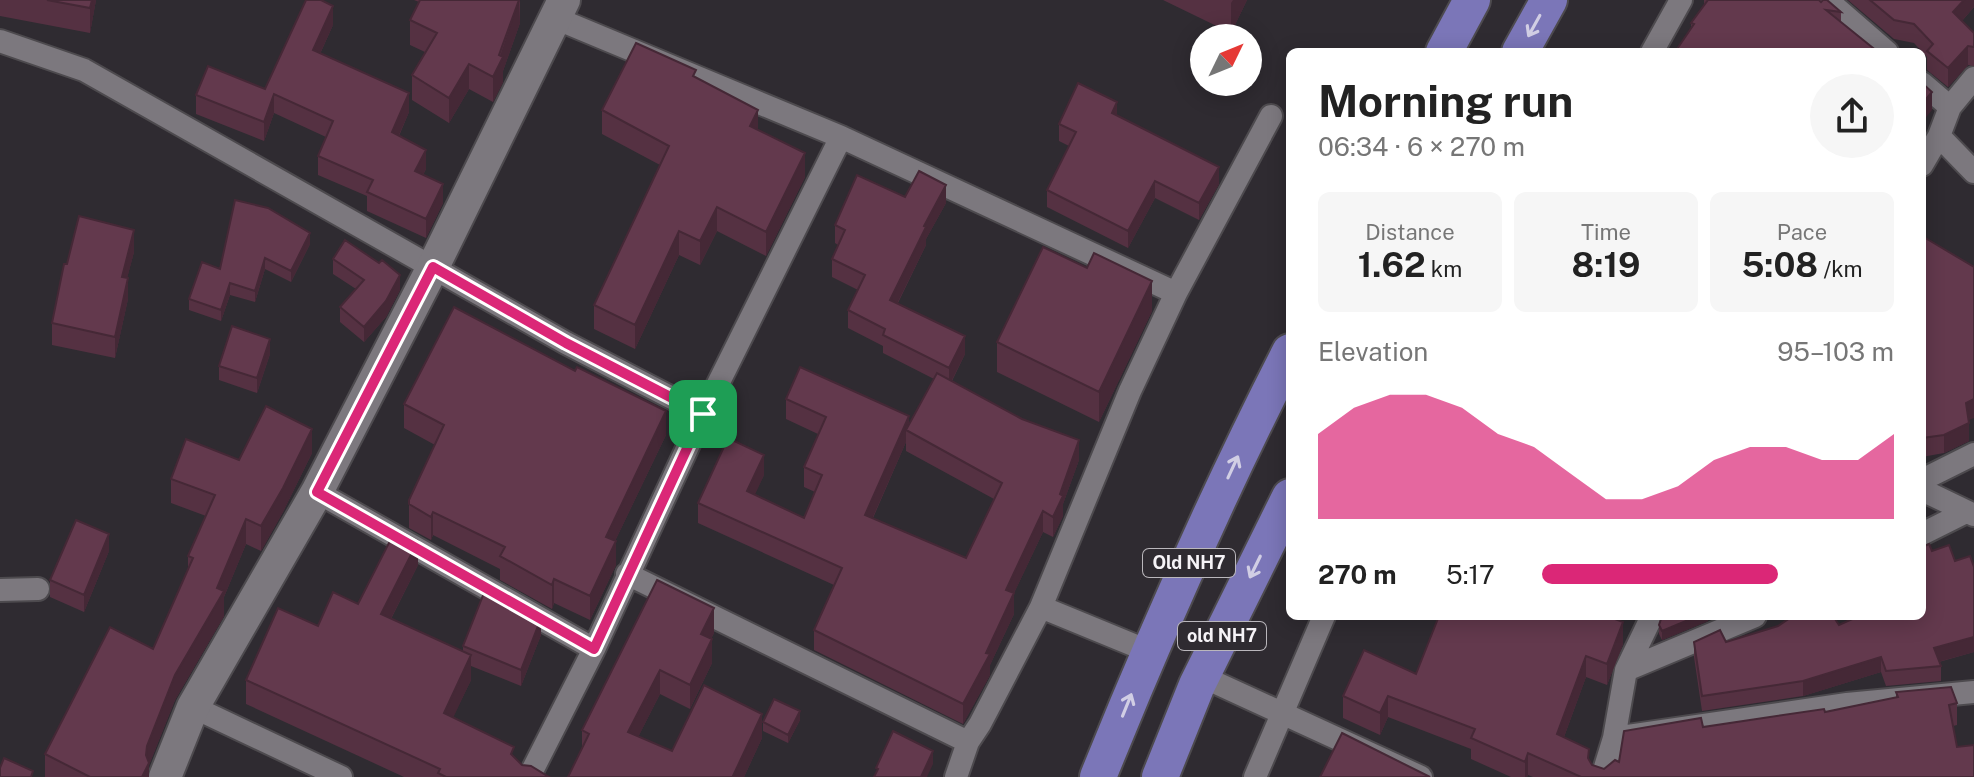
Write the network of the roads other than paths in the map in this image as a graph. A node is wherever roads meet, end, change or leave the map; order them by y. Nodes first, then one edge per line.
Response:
1 (1472, 0) edge
2 (1549, 0) edge
3 (1681, 0) edge
4 (1827, 0) edge
5 (560, 9) edge
6 (0, 41) edge
7 (1446, 48) edge
8 (1522, 48) edge
9 (1654, 48) edge
10 (1882, 48) edge
11 (1974, 78) edge
12 (1926, 86) edge
13 (1950, 107) junction
14 (1271, 116) dead end
15 (1939, 136) junction
16 (841, 137) junction
17 (1926, 158) edge
18 (1974, 172) edge
19 (433, 267) junction
20 (1176, 293) junction
21 (1286, 360) edge
22 (703, 414) junction
23 (1974, 454) edge
24 (1926, 478) edge
25 (317, 492) junction
26 (1926, 492) edge
27 (1286, 505) edge
28 (1970, 514) edge
29 (1926, 532) edge
30 (627, 574) junction
31 (38, 589) dead end
32 (0, 590) edge
33 (1041, 607) junction
34 (1322, 620) edge
35 (1650, 620) edge
36 (1745, 620) edge
37 (594, 649) junction
38 (1148, 651) junction
39 (1626, 670) junction
40 (1201, 676) junction
41 (1974, 692) edge
42 (193, 707) junction
43 (1281, 712) junction
44 (1614, 738) junction
45 (968, 742) junction
46 (165, 777) edge
47 (341, 777) edge
48 (529, 777) edge
49 (956, 777) edge
50 (1098, 777) edge
51 (1160, 777) edge
52 (1255, 777) edge
53 (1421, 777) edge
54 (1602, 777) edge

1 - 7 main road
2 -> 8 main road
3 - 9 street
4 - 10 street
5 - 16 street
5 - 19 street
6 - 19 street
11 - 13 street
12 - 13 street
13 - 15 street
14 - 20 street
15 - 17 street
15 - 18 street
16 - 20 street
16 - 22 street
19 - 22 street
19 - 25 street
20 - 33 street
38 -> 21 main road, Old NH7
22 - 30 street
23 - 24 street
25 - 37 street
25 - 42 street
26 - 28 street
27 -> 40 main road, old NH7
28 - 29 street
30 - 37 street
30 - 45 street
31 - 32 street
33 - 38 street
33 - 45 street
34 - 43 street
35 - 39 street
36 - 39 street
37 - 48 street
50 -> 38 main road, Old NH7
39 - 44 street
40 - 43 street
40 - 51 main road, old NH7
41 - 44 street
42 - 46 street
42 - 47 street
43 - 52 street
43 - 53 street
44 - 54 street
45 - 49 street

